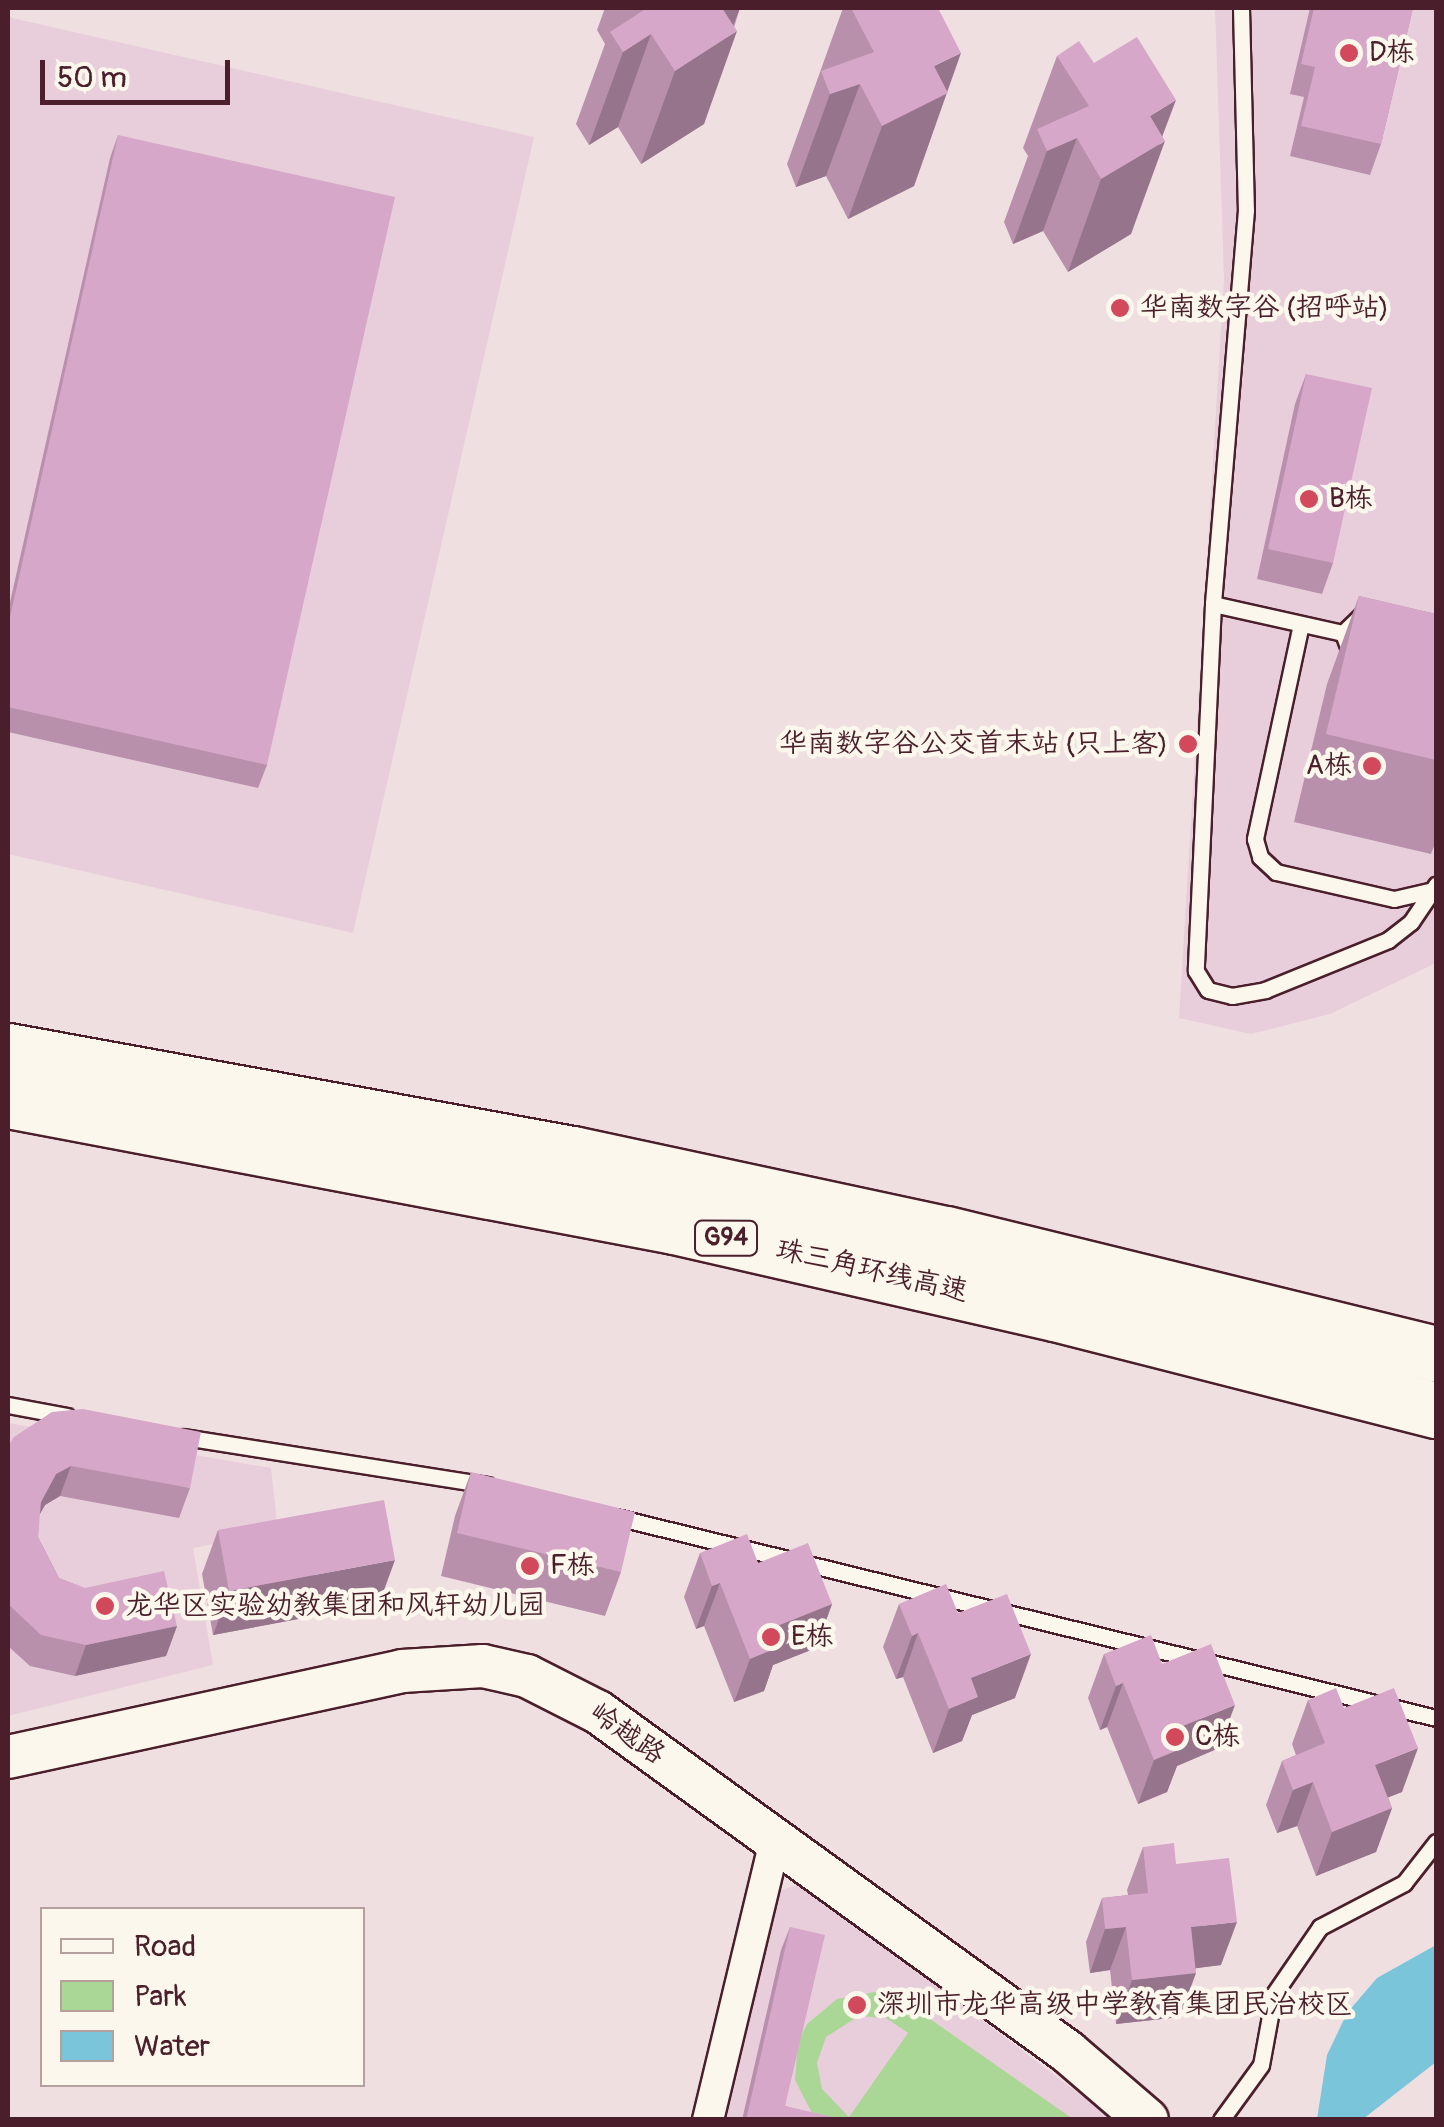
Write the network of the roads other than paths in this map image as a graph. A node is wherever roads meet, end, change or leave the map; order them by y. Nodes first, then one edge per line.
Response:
1 (1241, 8) edge
2 (1213, 604) junction
3 (1391, 618) edge
4 (1302, 624) junction
5 (1343, 633) junction
6 (1364, 661) edge
7 (1436, 888) edge
8 (8, 1051) edge
9 (8, 1100) edge
10 (1436, 1354) edge
11 (8, 1405) edge
12 (1436, 1410) edge
13 (84, 1419) edge
14 (160, 1433) edge
15 (497, 1488) edge
16 (593, 1511) edge
17 (1436, 1718) edge
18 (8, 1756) edge
19 (775, 1840) junction
20 (1436, 1842) edge
21 (708, 2120) edge
22 (1147, 2120) edge
23 (1220, 2120) edge

1 - 2 lane
2 - 4 lane
2 - 7 lane
3 - 5 lane
4 - 5 lane
4 - 7 lane
5 - 6 lane
8 - 10 highway, 珠三角环线高速 / G94
9 - 12 highway, 珠三角环线高速 / G94
11 - 13 lane
14 - 15 lane
16 - 17 lane
18 - 19 street, 岭越路
19 - 21 street
19 - 22 street, 岭越路
20 - 23 lane

